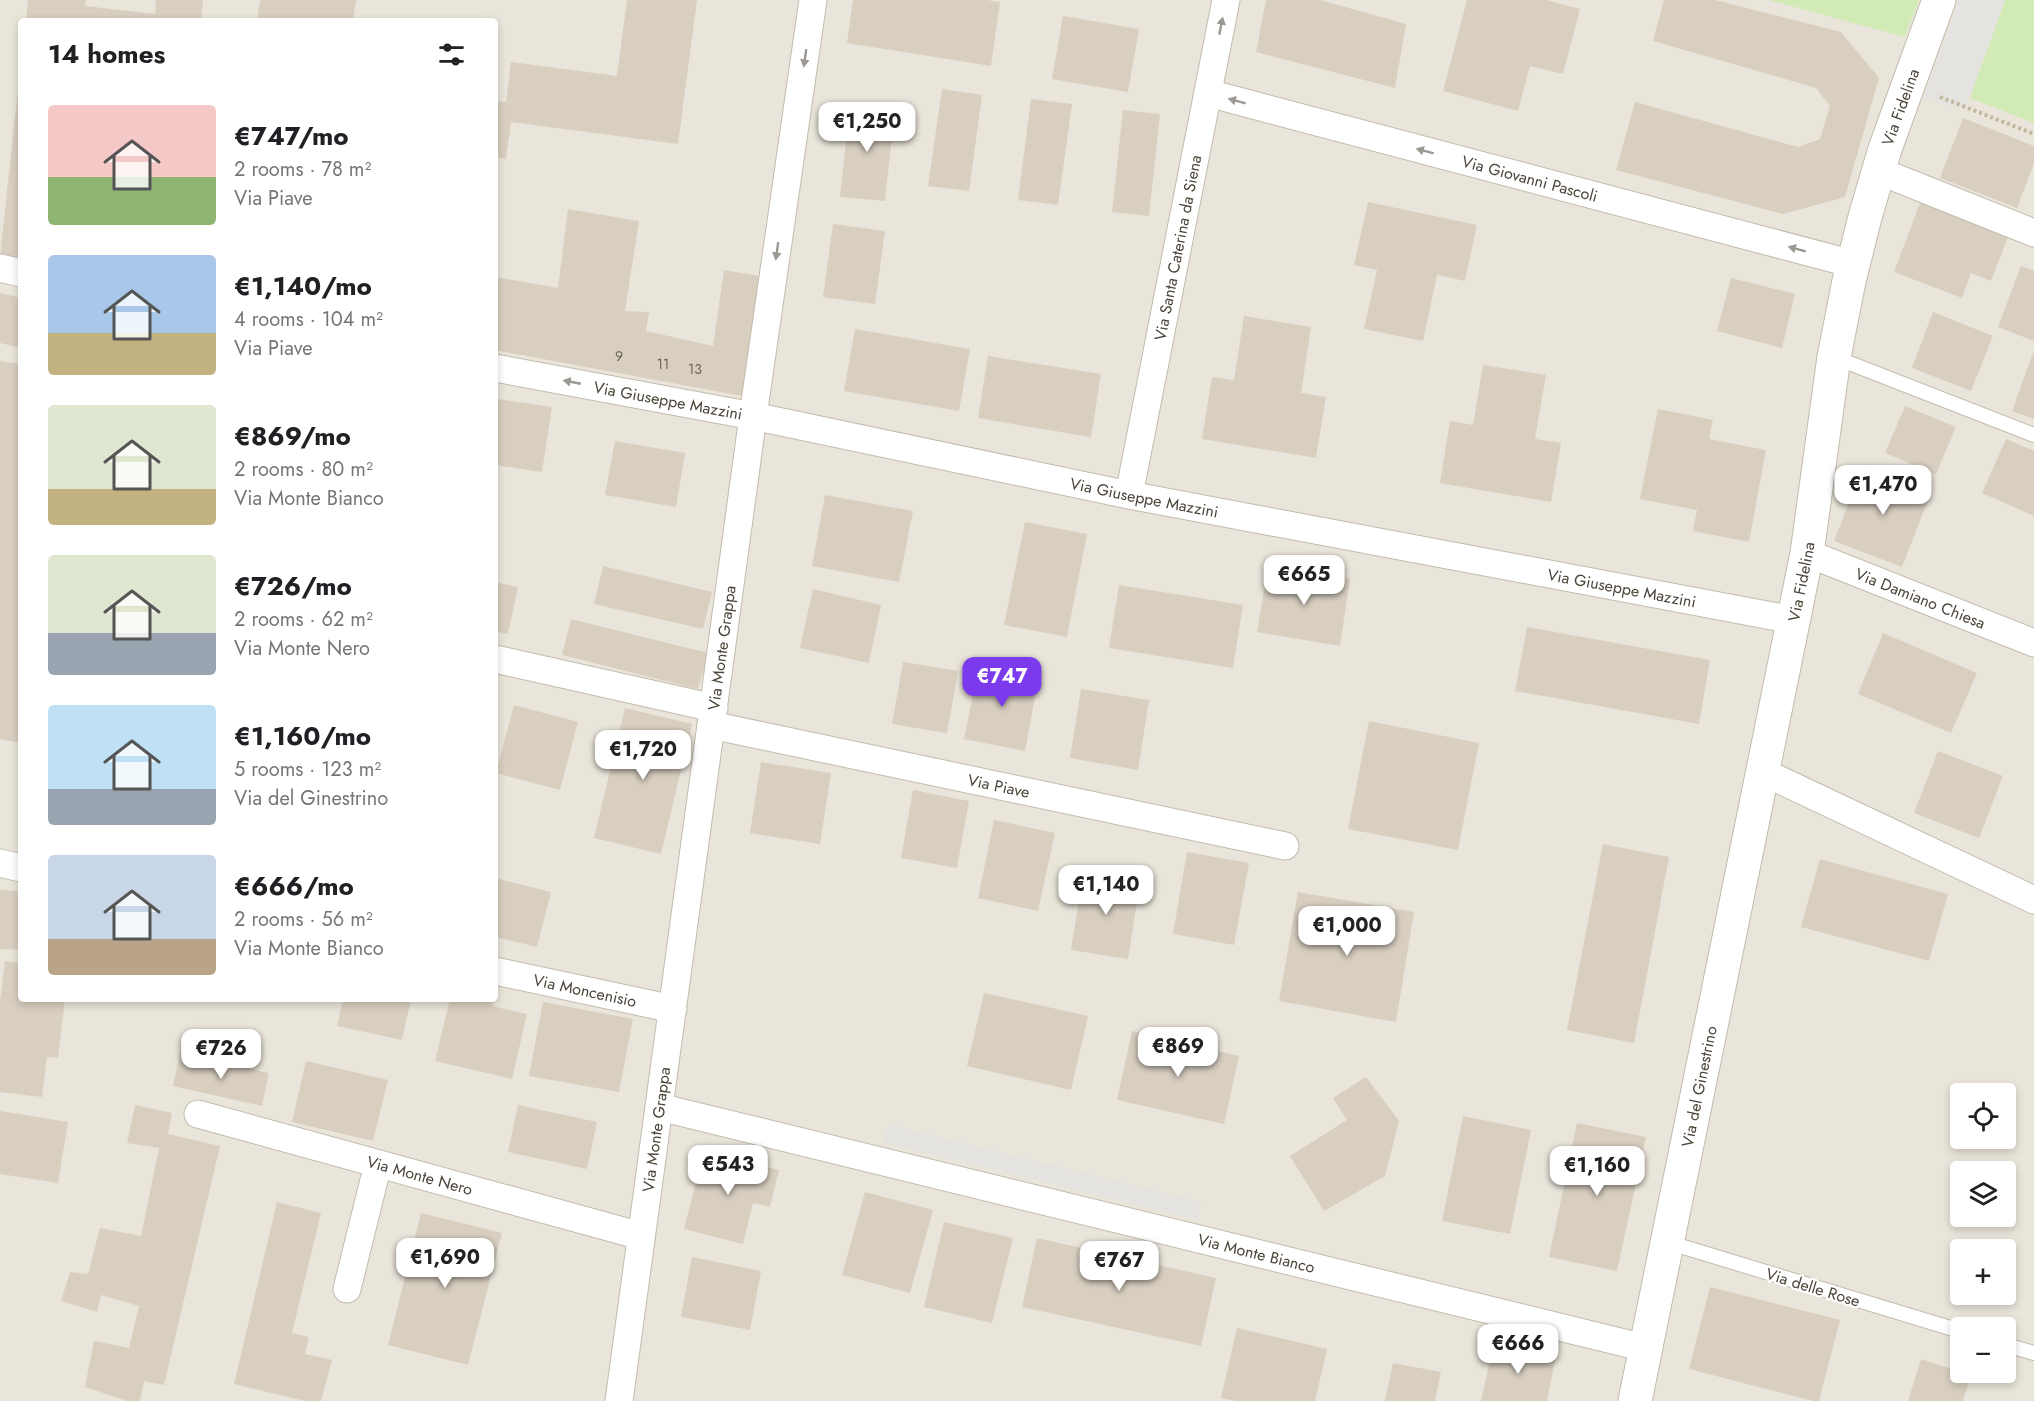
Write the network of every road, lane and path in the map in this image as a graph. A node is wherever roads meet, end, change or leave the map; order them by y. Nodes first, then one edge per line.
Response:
1 (813, 0) edge
2 (1226, 0) edge
3 (1939, 0) edge
4 (1908, 85) junction
5 (1208, 93) junction
6 (2034, 134) edge
7 (1879, 171) junction
8 (2034, 233) edge
9 (1853, 264) junction
10 (0, 268) edge
11 (18, 272) edge
12 (1834, 357) junction
13 (498, 369) edge
14 (753, 416) junction
15 (2034, 435) edge
16 (1129, 495) junction
17 (1807, 554) junction
18 (1793, 621) junction
19 (2034, 643) edge
20 (498, 660) edge
21 (712, 716) junction
22 (1763, 772) junction
23 (1285, 846) dead end
24 (0, 863) edge
25 (18, 867) edge
26 (2034, 900) edge
27 (498, 972) edge
28 (672, 1009) junction
29 (659, 1107) junction
30 (198, 1114) dead end
31 (378, 1164) junction
32 (641, 1236) junction
33 (1666, 1242) junction
34 (347, 1289) dead end
35 (1950, 1328) edge
36 (1645, 1348) junction
37 (2016, 1348) edge
38 (2034, 1353) edge
39 (619, 1401) edge
40 (1635, 1401) edge

1 -> 14 street, Via Monte Grappa
5 -> 2 street, Via Santa Caterina da Siena
3 - 4 street, Via Fidelina
4 - 6 path
4 - 7 street, Via Fidelina
9 -> 5 street, Via Giovanni Pascoli
5 - 16 street, Via Santa Caterina da Siena
7 - 8 street
7 - 9 street, Via Fidelina
9 - 12 street, Via Fidelina
10 - 11 street
12 - 15 lane
12 - 17 street, Via Fidelina
14 -> 13 street, Via Giuseppe Mazzini
14 - 16 street, Via Giuseppe Mazzini
14 - 21 street, Via Monte Grappa
16 - 18 street, Via Giuseppe Mazzini
17 - 18 street, Via Fidelina
17 - 19 street, Via Damiano Chiesa
18 - 22 street, Via Fidelina
20 - 21 street, Via Piave
21 - 23 street, Via Piave
21 - 28 street, Via Monte Grappa
22 - 26 street
22 - 33 street, Via del Ginestrino
24 - 25 street
27 - 28 street, Via Moncenisio
28 - 29 street, Via Monte Grappa
29 - 32 street, Via Monte Grappa
29 - 36 street, Via Monte Bianco
30 - 31 street, Via Monte Nero
31 - 32 street, Via Monte Nero
31 - 34 street
32 - 39 street, Via Monte Grappa
33 - 35 lane, Via delle Rose
33 - 36 street, Via del Ginestrino
36 - 40 street, Via del Ginestrino
37 - 38 lane

